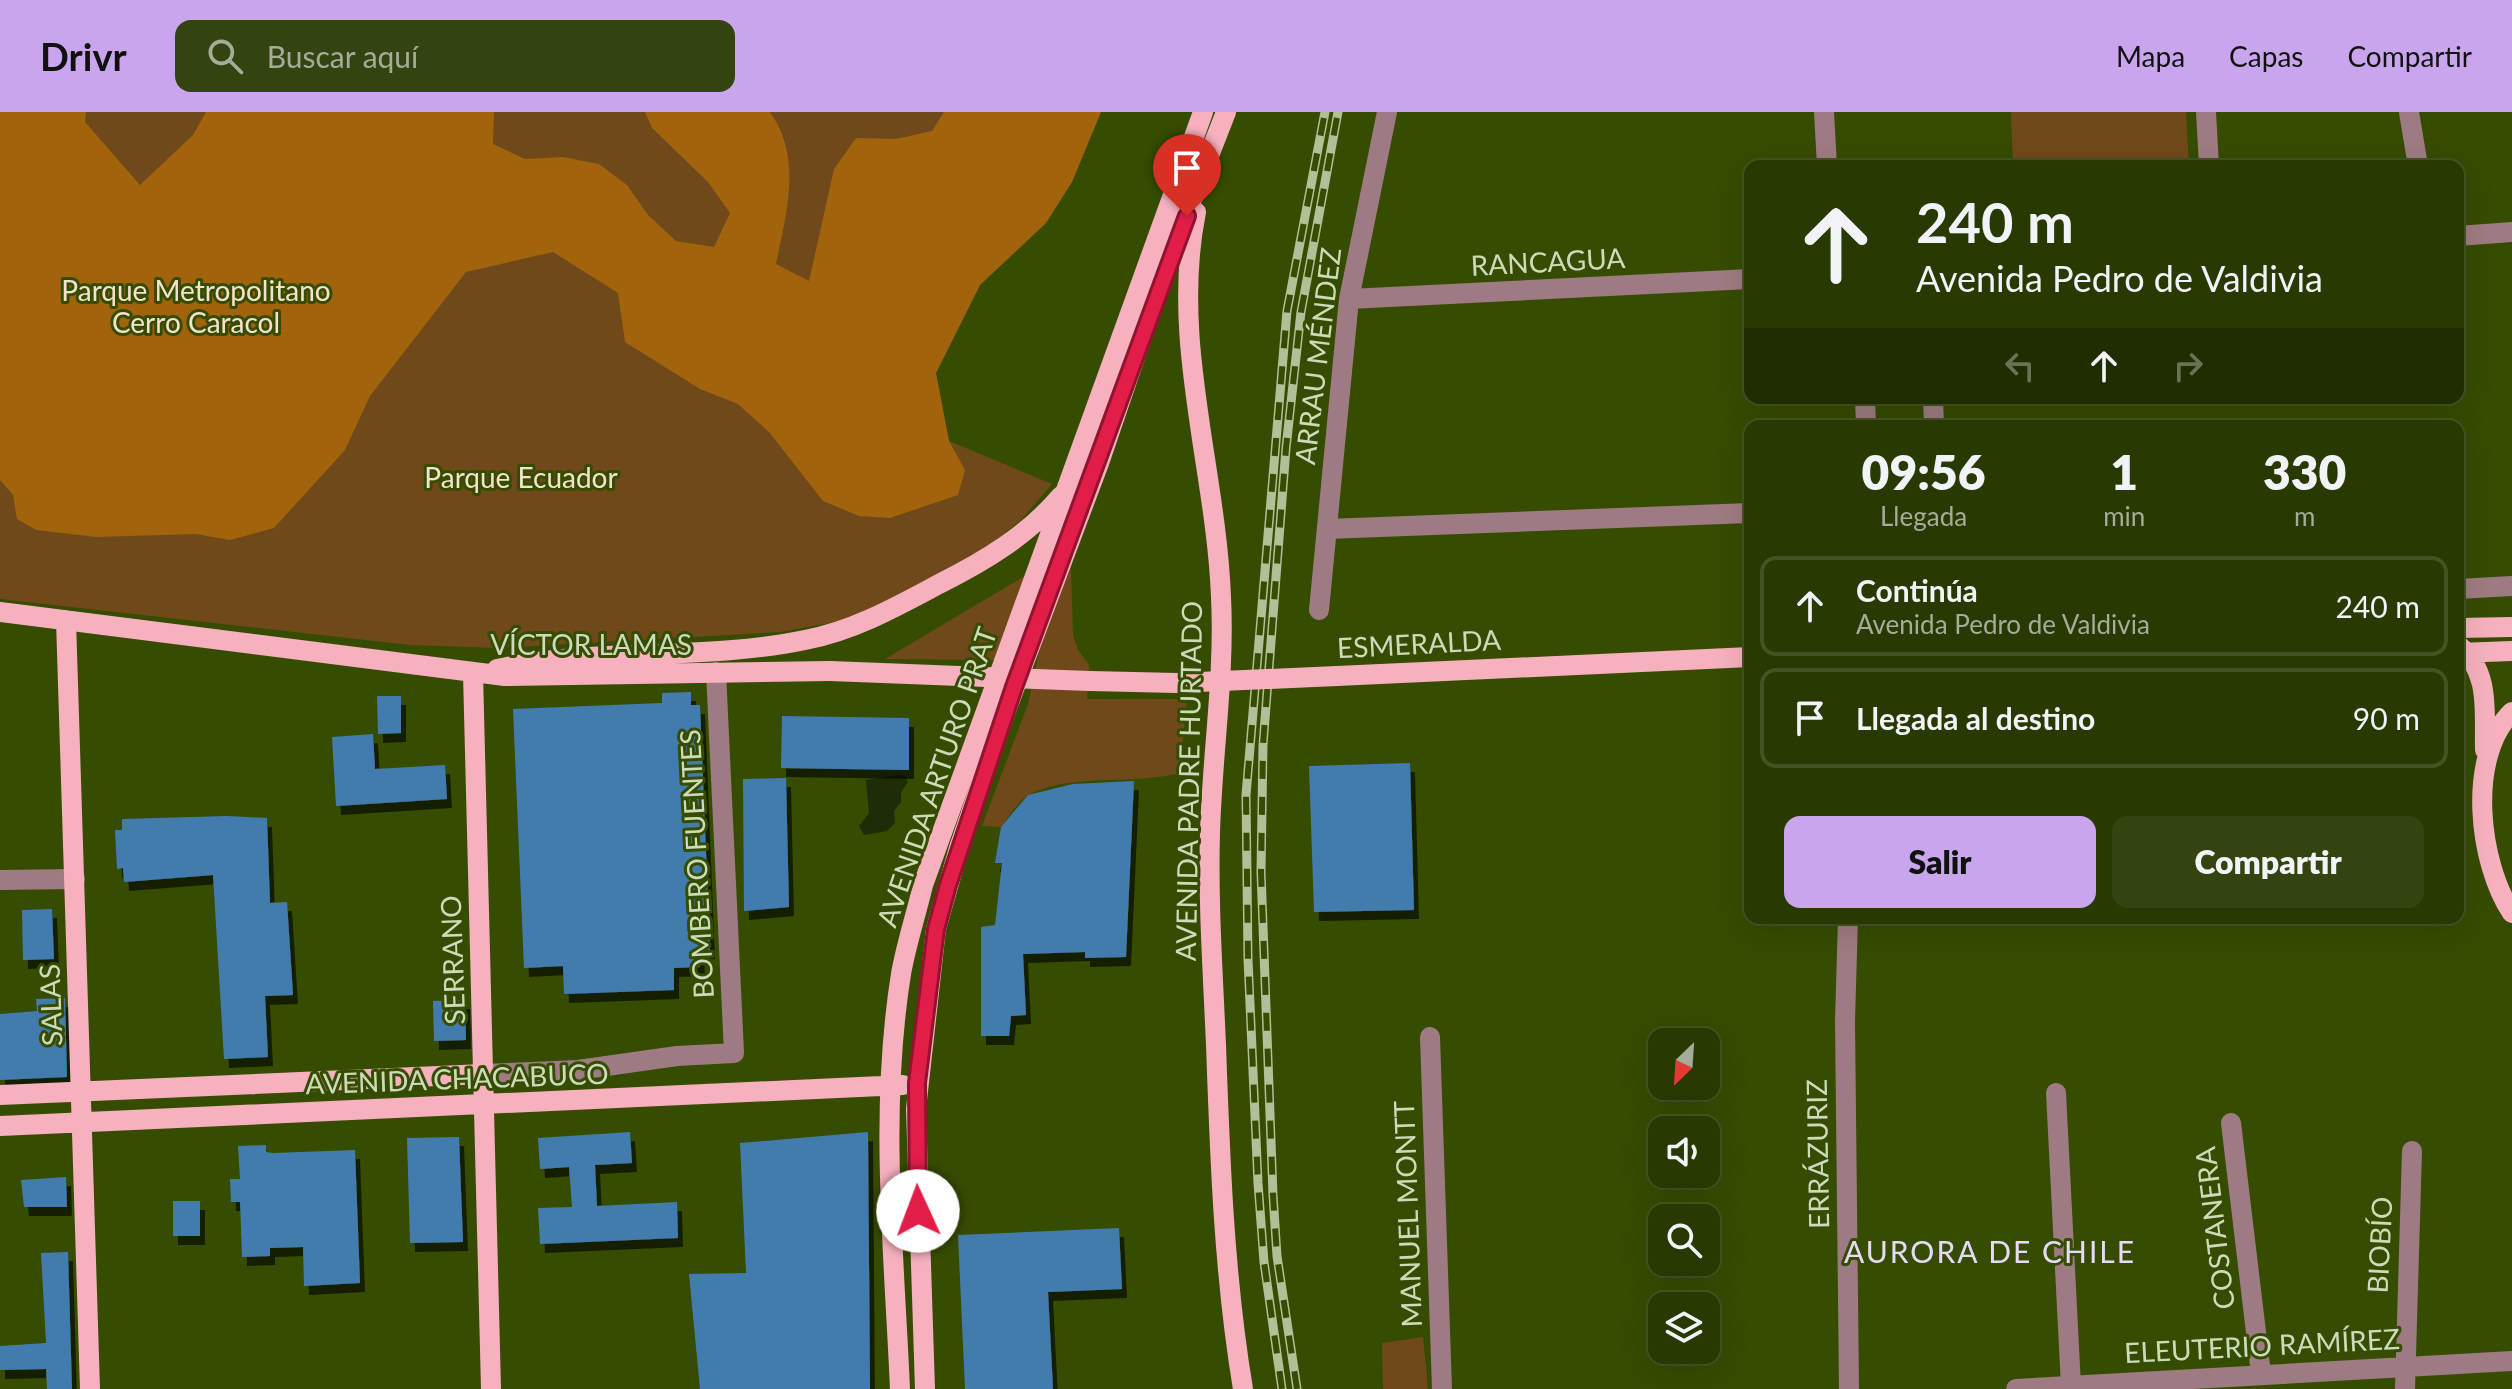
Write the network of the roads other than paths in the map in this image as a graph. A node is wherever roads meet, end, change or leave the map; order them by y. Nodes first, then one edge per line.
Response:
1 (1203, 112) edge
2 (1226, 112) edge
3 (1387, 112) edge
4 (1824, 112) edge
5 (2206, 112) edge
6 (2409, 112) edge
7 (1827, 160) edge
8 (2209, 160) edge
9 (2417, 160) edge
10 (1204, 176) junction
11 (2512, 232) edge
12 (2464, 236) edge
13 (1744, 279) edge
14 (1349, 299) junction
15 (1069, 487) junction
16 (1744, 513) edge
17 (1327, 529) junction
18 (2512, 586) edge
19 (2464, 589) edge
20 (1319, 610) dead end
21 (0, 612) edge
22 (66, 620) junction
23 (2512, 627) edge
24 (2464, 628) edge
25 (2464, 650) edge
26 (2512, 651) edge
27 (2464, 654) edge
28 (1744, 657) edge
29 (716, 672) junction
30 (473, 673) junction
31 (1090, 681) joint
32 (2512, 712) edge
33 (2485, 762) junction
34 (75, 879) junction
35 (0, 880) edge
36 (2512, 913) edge
37 (1848, 924) edge
38 (1430, 1037) dead end
39 (734, 1053) joint
40 (484, 1074) junction
41 (917, 1083) junction
42 (891, 1086) junction
43 (81, 1092) junction
44 (2056, 1093) dead end
45 (0, 1095) edge
46 (485, 1106) junction
47 (82, 1123) junction
48 (2231, 1123) dead end
49 (0, 1126) edge
50 (2412, 1151) dead end
51 (2512, 1361) edge
52 (2404, 1366) junction
53 (2270, 1379) edge
54 (2071, 1386) junction
55 (90, 1389) edge
56 (491, 1389) edge
57 (900, 1389) edge
58 (925, 1389) edge
59 (1243, 1389) edge
60 (1442, 1389) edge
61 (1849, 1389) edge
62 (2016, 1389) edge
63 (2405, 1389) edge

1 - 15 main road, AVENIDA ARTURO PRAT
2 - 10 main road
3 - 14 street, ARRAU MÉNDEZ
4 - 7 street
5 - 8 street
6 - 9 street
10 - 41 main road, AVENIDA ARTURO PRAT
10 - 59 main road, AVENIDA PADRE HURTADO
11 - 12 street
13 - 14 street, RANCAGUA
14 - 17 street, ARRAU MÉNDEZ
15 - 30 main road
15 - 42 main road, AVENIDA ARTURO PRAT
16 - 17 street
17 - 20 street, ARRAU MÉNDEZ
18 - 19 street
21 - 22 main road, VÍCTOR LAMAS
22 - 30 main road, VÍCTOR LAMAS
22 - 34 main road, SALAS
23 - 24 main road
25 - 26 main road
27 - 33 main road
28 - 31 main road, ESMERALDA, bridge
29 - 30 main road, VÍCTOR LAMAS
29 - 31 main road, VÍCTOR LAMAS, bridge
29 - 39 street, BOMBERO FUENTES
30 - 40 main road, SERRANO
32 - 33 main road
33 - 36 main road
34 - 35 street
34 - 43 main road, SALAS
37 - 61 street, ERRÁZURIZ
38 - 60 street, MANUEL MONTT
39 - 40 street, AVENIDA CHACABUCO
40 - 43 main road, AVENIDA CHACABUCO
40 - 46 main road, SERRANO
41 - 42 main road, AVENIDA CHACABUCO
41 - 58 main road, AVENIDA ARTURO PRAT
42 - 46 main road, AVENIDA CHACABUCO
42 - 57 main road, AVENIDA ARTURO PRAT
43 - 45 main road, AVENIDA CHACABUCO
43 - 47 main road, SALAS
44 - 54 street
46 - 47 main road, AVENIDA CHACABUCO
46 - 56 main road, SERRANO
47 - 49 main road, AVENIDA CHACABUCO
47 - 55 main road, SALAS
48 - 53 street, COSTANERA
50 - 52 street, BIOBÍO
51 - 52 street, ELEUTERIO RAMÍREZ
52 - 53 street, ELEUTERIO RAMÍREZ
52 - 63 street, BIOBÍO
53 - 54 street, ELEUTERIO RAMÍREZ
54 - 62 street, ELEUTERIO RAMÍREZ

